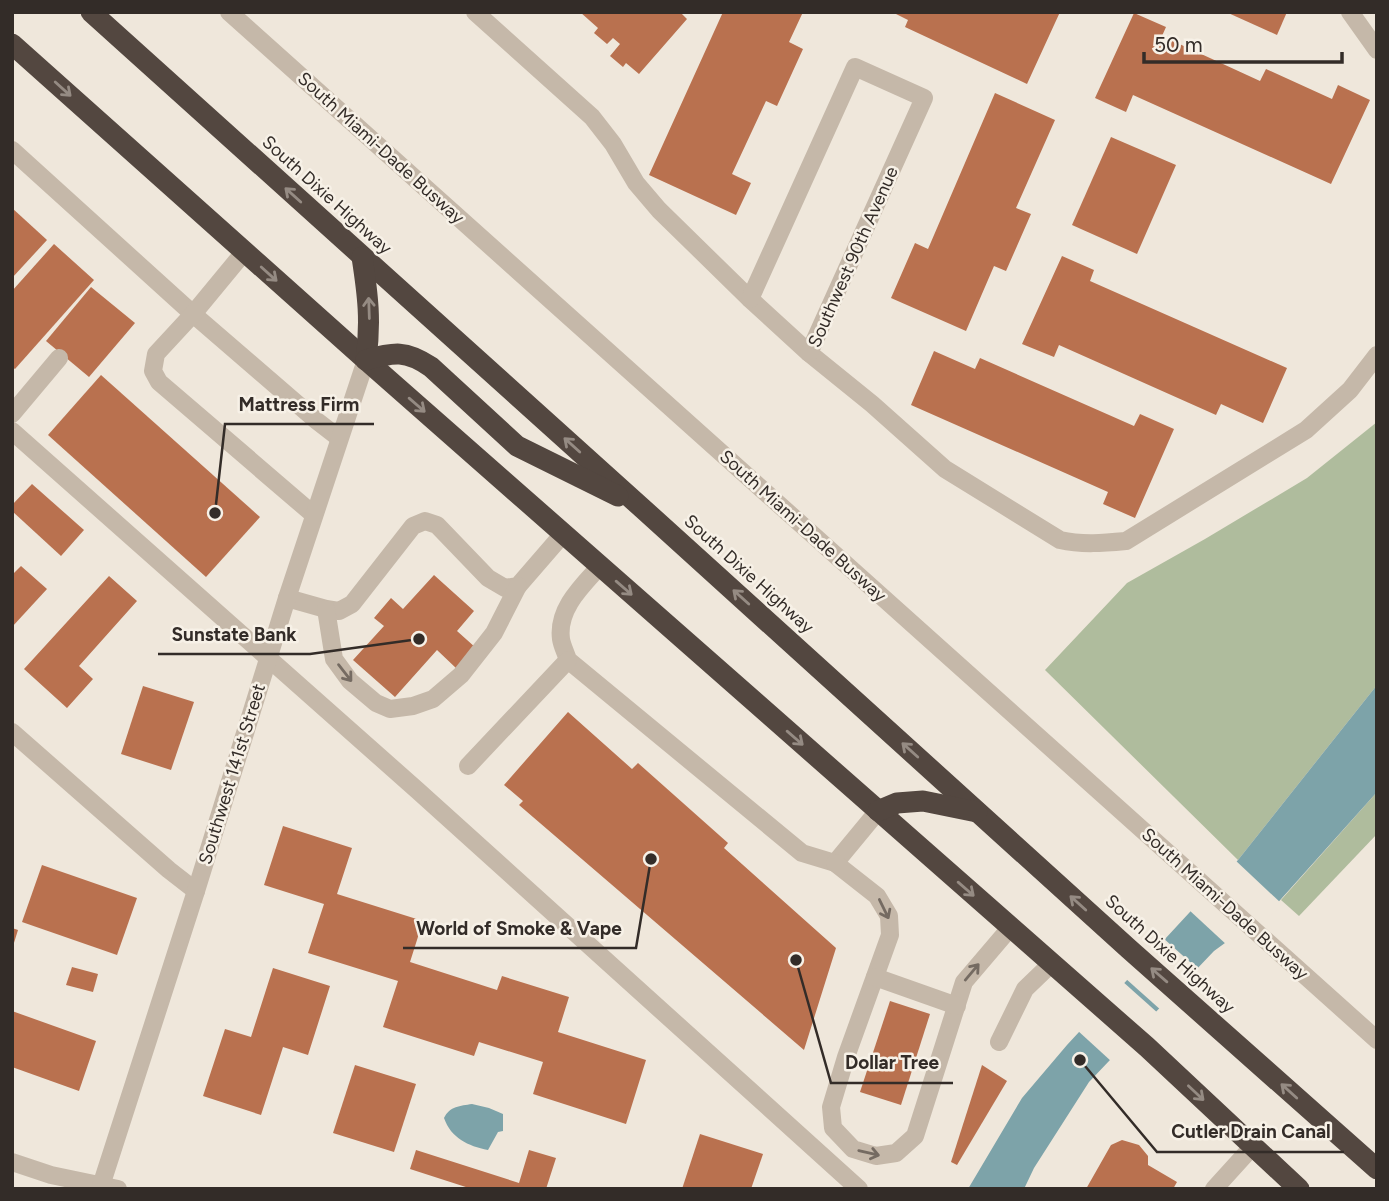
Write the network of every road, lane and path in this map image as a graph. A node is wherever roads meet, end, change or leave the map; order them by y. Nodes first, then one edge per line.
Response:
1 (92, 12) edge
2 (229, 12) edge
3 (475, 12) edge
4 (1350, 12) edge
5 (12, 44) edge
6 (1377, 51) edge
7 (12, 150) edge
8 (244, 251) junction
9 (362, 257) junction
10 (750, 299) junction
11 (193, 314) junction
12 (808, 353) junction
13 (1377, 355) edge
14 (59, 358) dead end
15 (366, 360) junction
16 (12, 414) edge
17 (12, 431) edge
18 (339, 438) junction
19 (642, 508) junction
20 (314, 515) junction
21 (563, 534) junction
22 (600, 566) junction
23 (518, 586) junction
24 (287, 598) junction
25 (326, 609) junction
26 (268, 658) junction
27 (568, 660) junction
28 (12, 732) edge
29 (468, 766) dead end
30 (878, 811) junction
31 (979, 812) junction
32 (835, 863) junction
33 (196, 891) junction
34 (1010, 928) junction
35 (1051, 964) junction
36 (875, 978) junction
37 (957, 1006) junction
38 (1377, 1040) edge
39 (999, 1042) dead end
40 (833, 1128) junction
41 (810, 1145) junction
42 (1253, 1146) junction
43 (12, 1161) edge
44 (1377, 1169) edge
45 (106, 1187) edge
46 (859, 1189) edge
47 (1214, 1189) edge
48 (1299, 1189) edge

9 -> 1 highway, South Dixie Highway
2 - 38 street, South Miami-Dade Busway
3 - 10 street
4 - 6 street
5 -> 8 highway
7 - 11 street
8 - 11 street
8 -> 15 highway
15 -> 9 highway
19 -> 9 highway, South Dixie Highway
10 - 12 street
10 - 12 street, Southwest 90th Avenue
11 - 18 street
11 - 20 street
12 - 13 street, Southwest 90th Avenue
14 - 16 street
15 - 18 street, Southwest 141st Street
15 - 19 highway
15 -> 21 highway
17 - 26 street
18 - 20 street, Southwest 141st Street
31 -> 19 highway, South Dixie Highway
20 - 24 street, Southwest 141st Street
21 - 22 highway
21 - 23 street
22 - 27 street
22 -> 30 highway
23 - 25 street
25 -> 23 street
24 - 25 street
24 - 26 street, Southwest 141st Street
26 - 33 street, Southwest 141st Street
26 - 41 street
27 - 29 street
27 - 32 street
28 - 33 street
30 - 31 highway
30 - 32 street
30 -> 34 highway
44 -> 31 highway, South Dixie Highway
32 -> 36 street
33 - 45 street, Southwest 141st Street
34 - 35 highway
37 -> 34 street
35 - 39 street
35 -> 42 highway
36 - 37 street
36 - 40 street
40 -> 37 street
40 - 41 street
41 - 46 street
42 - 47 street
42 - 48 highway
43 - 45 street

